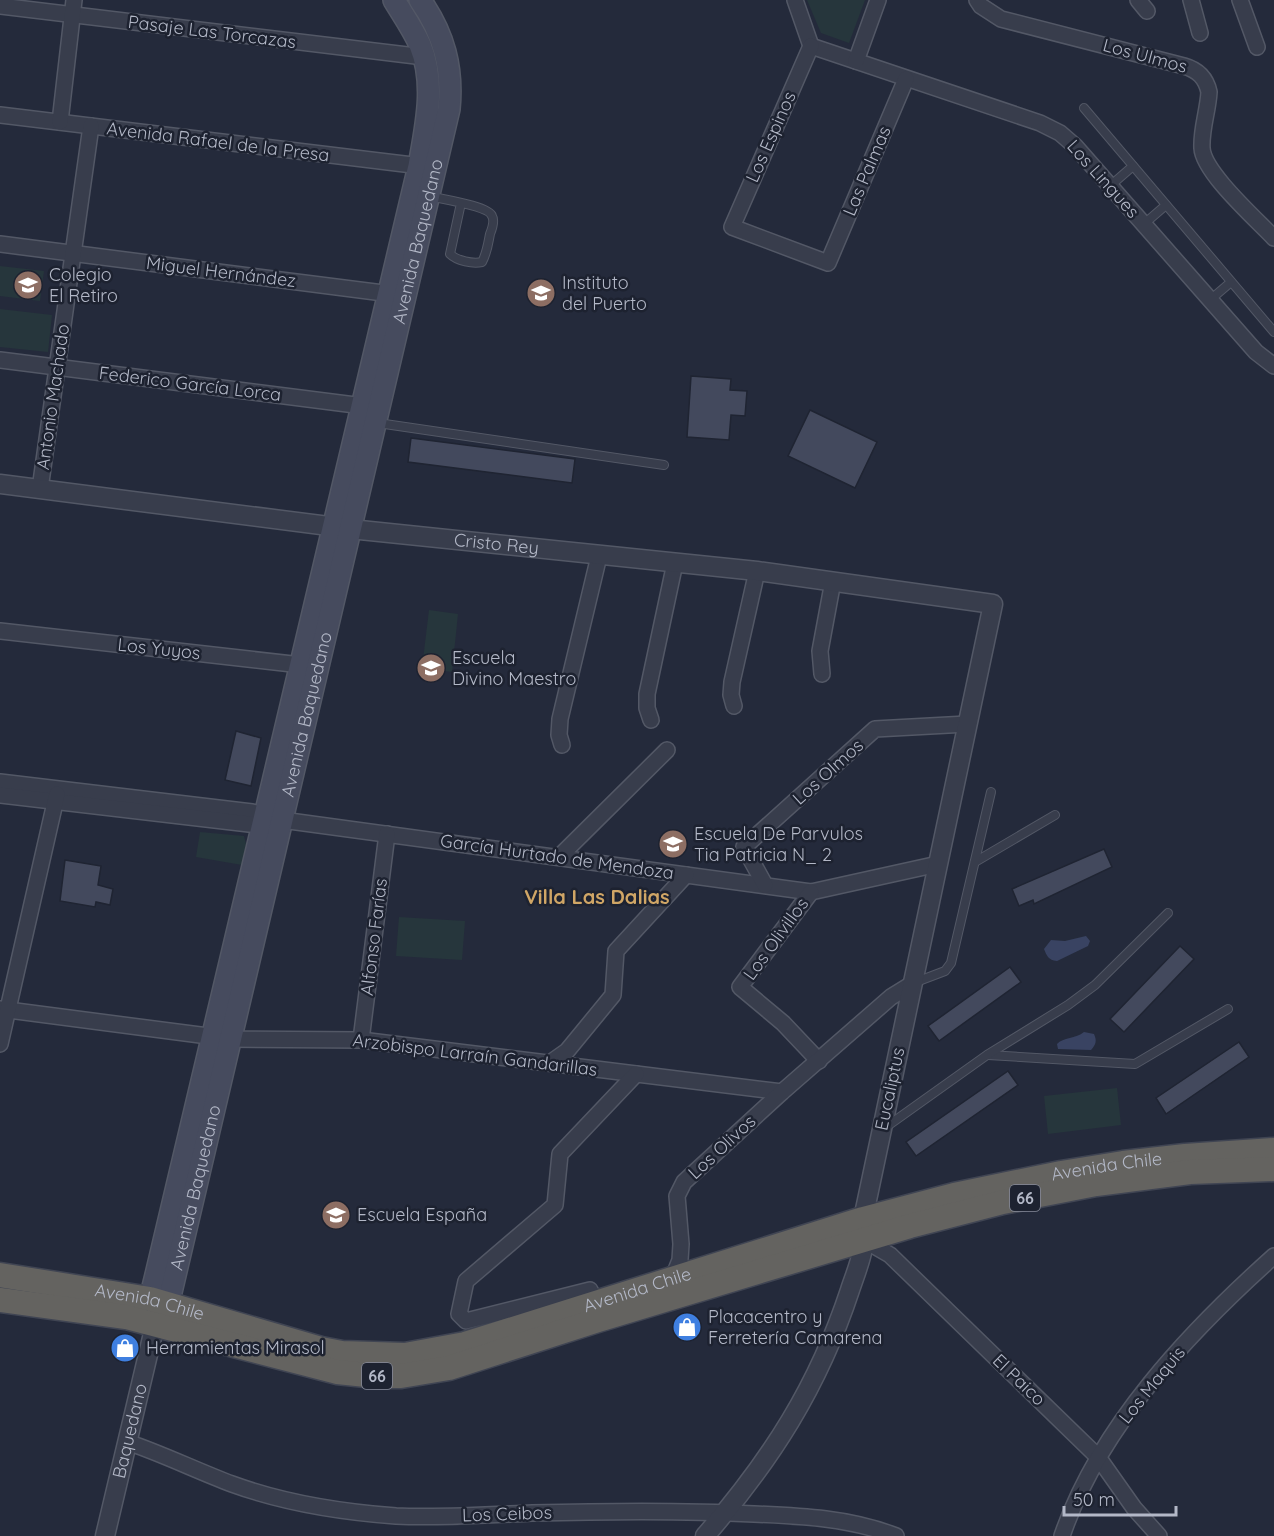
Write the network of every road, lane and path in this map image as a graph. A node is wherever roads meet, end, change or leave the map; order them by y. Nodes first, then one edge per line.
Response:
1 (394, 0) edge
2 (420, 0) edge
3 (795, 0) edge
4 (878, 0) edge
5 (976, 0) edge
6 (1191, 0) edge
7 (1240, 0) edge
8 (0, 6) edge
9 (74, 7) edge
10 (1200, 33) dead end
11 (811, 46) junction
12 (1257, 47) dead end
13 (424, 57) junction
14 (856, 61) junction
15 (906, 79) junction
16 (1084, 108) dead end
17 (0, 115) edge
18 (60, 123) junction
19 (91, 126) junction
20 (1133, 166) junction
21 (428, 167) junction
22 (1110, 186) junction
23 (429, 196) junction
24 (461, 203) junction
25 (1166, 205) junction
26 (1144, 224) junction
27 (1274, 238) edge
28 (0, 244) edge
29 (73, 253) junction
30 (828, 263) joint
31 (1232, 282) junction
32 (398, 295) junction
33 (1210, 300) junction
34 (1274, 332) edge
35 (0, 360) edge
36 (1274, 366) edge
37 (57, 367) junction
38 (373, 412) junction
39 (664, 465) dead end
40 (0, 484) edge
41 (40, 489) junction
42 (343, 527) junction
43 (599, 556) junction
44 (675, 563) junction
45 (757, 571) junction
46 (833, 581) junction
47 (993, 604) joint
48 (0, 631) edge
49 (310, 666) junction
50 (822, 674) dead end
51 (734, 706) dead end
52 (651, 720) dead end
53 (967, 724) junction
54 (562, 745) dead end
55 (667, 750) dead end
56 (0, 782) edge
57 (991, 792) dead end
58 (0, 795) edge
59 (57, 795) junction
60 (1055, 815) dead end
61 (270, 820) junction
62 (387, 834) junction
63 (559, 857) junction
64 (975, 862) junction
65 (938, 864) junction
66 (686, 874) junction
67 (765, 885) junction
68 (811, 892) junction
69 (1168, 913) dead end
70 (912, 984) junction
71 (1228, 1009) dead end
72 (4, 1010) edge
73 (222, 1039) junction
74 (361, 1040) junction
75 (0, 1044) edge
76 (987, 1054) junction
77 (819, 1061) junction
78 (550, 1064) junction
79 (636, 1074) junction
80 (782, 1092) junction
81 (882, 1130) junction
82 (1274, 1150) edge
83 (1274, 1169) edge
84 (864, 1230) junction
85 (1274, 1256) edge
86 (0, 1275) edge
87 (670, 1280) junction
88 (0, 1300) edge
89 (159, 1302) junction
90 (594, 1303) junction
91 (155, 1325) junction
92 (127, 1442) junction
93 (1098, 1457) junction
94 (725, 1512) junction
95 (105, 1536) edge
96 (705, 1536) edge
97 (896, 1536) edge
98 (1062, 1536) edge
99 (1159, 1536) edge

1 - 13 main road, Avenida Baquedano
2 - 21 main road, Avenida Baquedano
3 - 11 street
4 - 14 street
5 - 27 street, Los Ulmos
6 - 10 street
7 - 12 street
8 - 9 street, Pasaje Las Torcazas
9 - 13 street, Pasaje Las Torcazas
9 - 18 street
11 - 14 street, Los Lingues
11 - 30 street, Los Espinos
13 - 21 main road, Avenida Baquedano
14 - 15 street, Los Lingues
15 - 22 street, Los Lingues
15 - 30 street, Las Palmas
16 - 20 lane
17 - 18 street, Avenida Rafael de la Presa
18 - 19 street, Avenida Rafael de la Presa
19 - 21 street, Avenida Rafael de la Presa
19 - 29 street, Antonio Machado
20 - 22 lane
20 - 25 lane
21 - 23 main road, Avenida Baquedano
21 - 32 main road, Avenida Baquedano
22 - 26 street, Los Lingues
23 - 24 lane
23 - 32 main road, Avenida Baquedano
24 - 24 lane
25 - 26 lane
25 - 31 lane
26 - 33 street, Los Lingues
28 - 29 street, Miguel Hernández
29 - 32 street, Miguel Hernández
29 - 37 street, Antonio Machado
31 - 33 lane
31 - 34 lane
32 - 38 main road, Avenida Baquedano
33 - 36 street, Los Lingues
35 - 37 street, Federico García Lorca
37 - 38 street, Federico García Lorca
37 - 41 street, Antonio Machado
38 - 39 lane
38 - 42 main road, Avenida Baquedano
40 - 41 street, Cristo Rey
41 - 42 street, Cristo Rey
42 - 43 street, Cristo Rey
42 - 49 main road, Avenida Baquedano
43 - 44 street, Cristo Rey
43 - 54 street
44 - 45 street, Cristo Rey
44 - 52 street
45 - 46 street, Cristo Rey
45 - 51 street
46 - 47 street, Cristo Rey
46 - 50 street
47 - 53 street, Eucaliptus
48 - 49 street, Los Yuyos
49 - 61 main road, Avenida Baquedano
53 - 65 street, Eucaliptus
53 - 67 street, Los Olmos
55 - 63 street
56 - 59 street, García Hurtado de Mendoza
57 - 64 lane
58 - 59 street, García Hurtado de Mendoza
59 - 61 street, García Hurtado de Mendoza
59 - 72 street
60 - 64 lane
61 - 62 street, García Hurtado de Mendoza
61 - 73 main road, Avenida Baquedano
62 - 63 street, García Hurtado de Mendoza
62 - 74 street, Alfonso Farías
63 - 66 street, García Hurtado de Mendoza
64 - 70 lane
65 - 68 street, García Hurtado de Mendoza
65 - 70 street, Eucaliptus
66 - 67 street, García Hurtado de Mendoza
66 - 78 street
67 - 68 street, García Hurtado de Mendoza
68 - 77 street, Los Olivillos
69 - 76 lane
70 - 77 street
70 - 81 street, Eucaliptus
71 - 76 lane
72 - 73 street, Arzobispo Larraín Gandarillas
72 - 75 street
73 - 74 street, Arzobispo Larraín Gandarillas
73 - 89 main road, Avenida Baquedano
74 - 78 street, Arzobispo Larraín Gandarillas
76 - 81 lane
77 - 80 street
78 - 79 street, Arzobispo Larraín Gandarillas
79 - 80 street, Arzobispo Larraín Gandarillas
79 - 90 street
80 - 87 street, Los Olivos
81 - 84 street, Eucaliptus
82 - 84 highway, Avenida Chile / 66
83 - 84 highway, Avenida Chile / 66
84 - 87 highway, Avenida Chile / 66
84 - 91 highway, Avenida Chile / 66
84 - 93 street, El Paico
84 - 94 street, Eucaliptus
85 - 93 street, Los Maquis
86 - 89 highway, Avenida Chile / 66
87 - 90 highway, Avenida Chile / 66
88 - 91 highway, Avenida Chile / 66
89 - 90 highway, Avenida Chile / 66
89 - 91 main road, Avenida Baquedano
91 - 92 street, Baquedano
92 - 94 street, Los Ceibos
92 - 95 street, Baquedano
93 - 98 street, Los Maquis
93 - 99 street, El Paico
94 - 96 street, Eucaliptus
94 - 97 street, Los Ceibos

